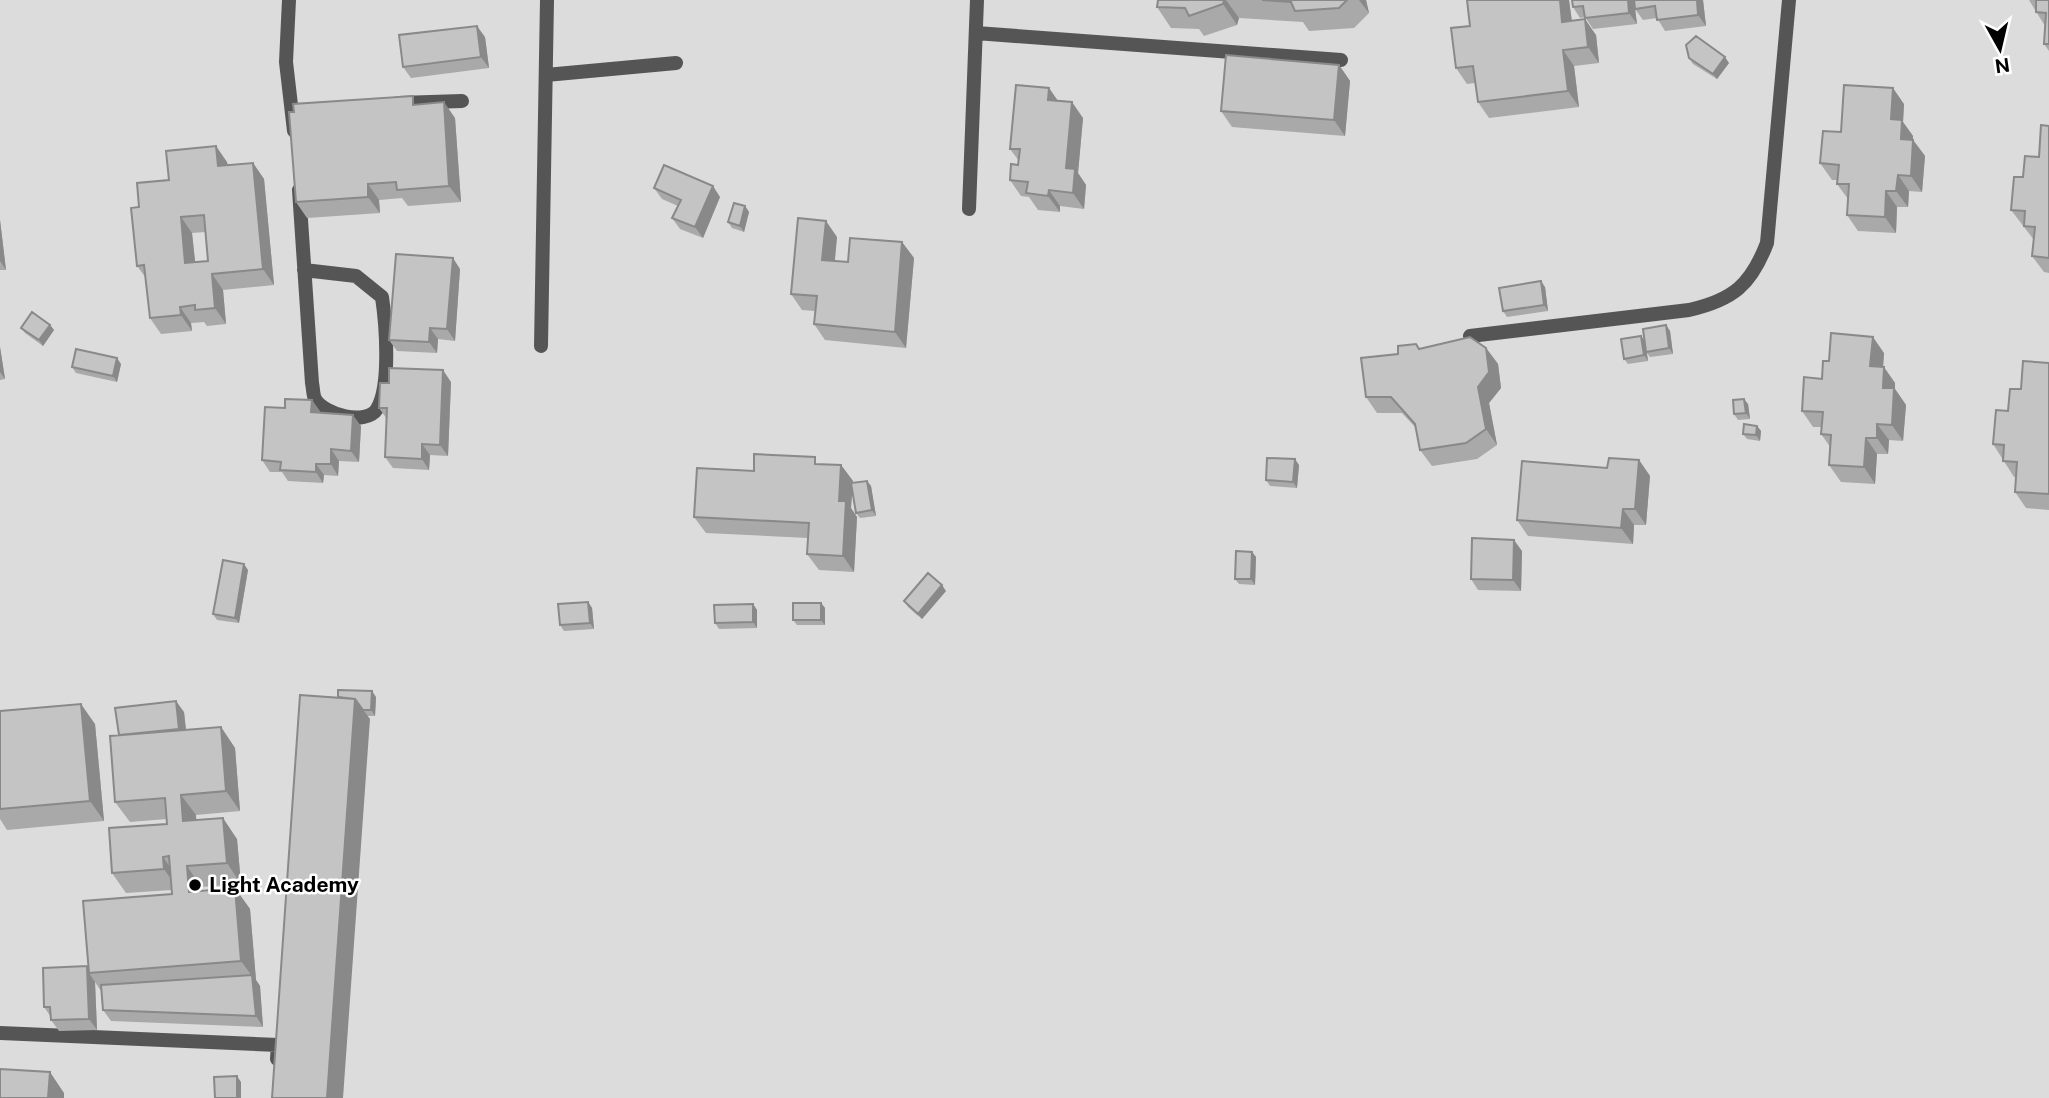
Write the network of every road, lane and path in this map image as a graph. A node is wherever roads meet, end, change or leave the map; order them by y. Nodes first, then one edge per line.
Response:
1 (289, 0) edge
2 (547, 0) edge
3 (977, 0) edge
4 (1789, 0) edge
5 (976, 33) junction
6 (1341, 60) dead end
7 (676, 63) dead end
8 (546, 75) junction
9 (462, 101) dead end
10 (384, 104) edge
11 (296, 149) edge
12 (298, 176) edge
13 (969, 209) dead end
14 (304, 270) junction
15 (1470, 336) edge
16 (541, 346) dead end
17 (0, 1033) edge
18 (276, 1071) edge

1 - 11 street
2 - 8 street
3 - 5 street
4 - 15 street
5 - 6 street
5 - 13 street
7 - 8 street
8 - 16 street
9 - 10 street
12 - 14 street
14 - 14 street
17 - 18 street

